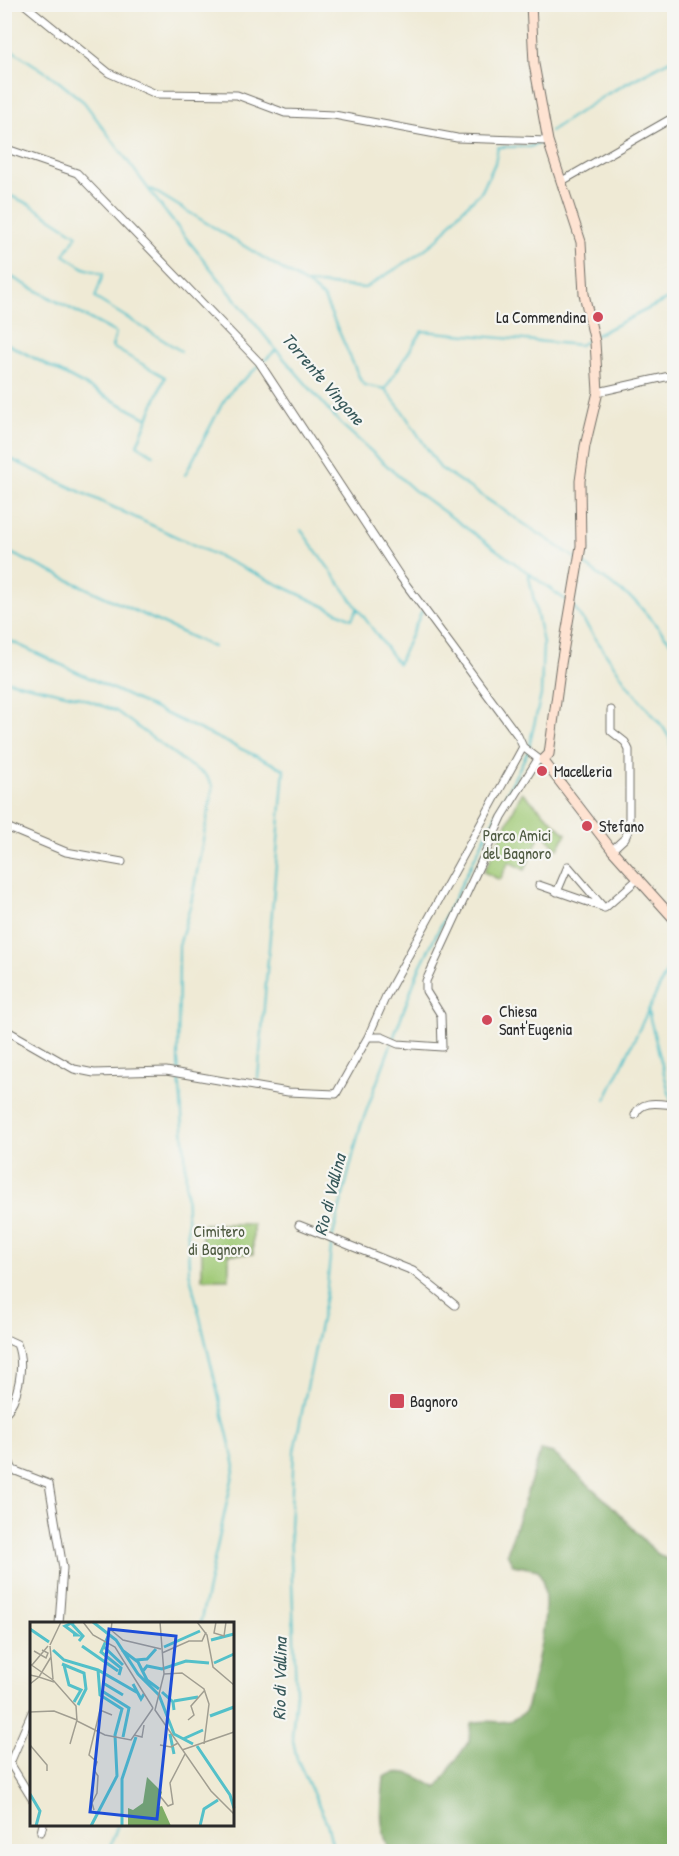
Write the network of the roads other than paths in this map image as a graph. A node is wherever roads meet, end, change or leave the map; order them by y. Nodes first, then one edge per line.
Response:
1 (24, 4) edge
2 (531, 4) edge
3 (675, 117) edge
4 (548, 141) junction
5 (4, 148) edge
6 (562, 181) junction
7 (675, 375) edge
8 (598, 392) junction
9 (611, 710) dead end
10 (527, 748) junction
11 (541, 760) junction
12 (4, 826) edge
13 (612, 850) junction
14 (122, 862) dead end
15 (639, 878) junction
16 (539, 885) dead end
17 (557, 891) junction
18 (604, 908) junction
19 (675, 919) edge
20 (4, 1029) edge
21 (368, 1037) junction
22 (675, 1104) edge
23 (635, 1115) dead end
24 (299, 1225) dead end
25 (455, 1305) dead end
26 (4, 1338) edge
27 (4, 1415) edge
28 (4, 1449) edge
29 (59, 1622) edge
30 (30, 1717) edge
31 (30, 1796) edge

1 - 4 street
2 - 4 street
3 - 6 street
4 - 6 street
5 - 10 street
6 - 8 street
7 - 8 street
8 - 11 street
9 - 13 street
10 - 11 street
10 - 21 street
11 - 13 street
11 - 21 street
12 - 14 street
13 - 15 street
15 - 18 street
15 - 19 street
16 - 17 street
17 - 18 street
17 - 18 street
20 - 21 street
22 - 23 street
24 - 25 street
26 - 27 street
28 - 29 street
30 - 31 street

